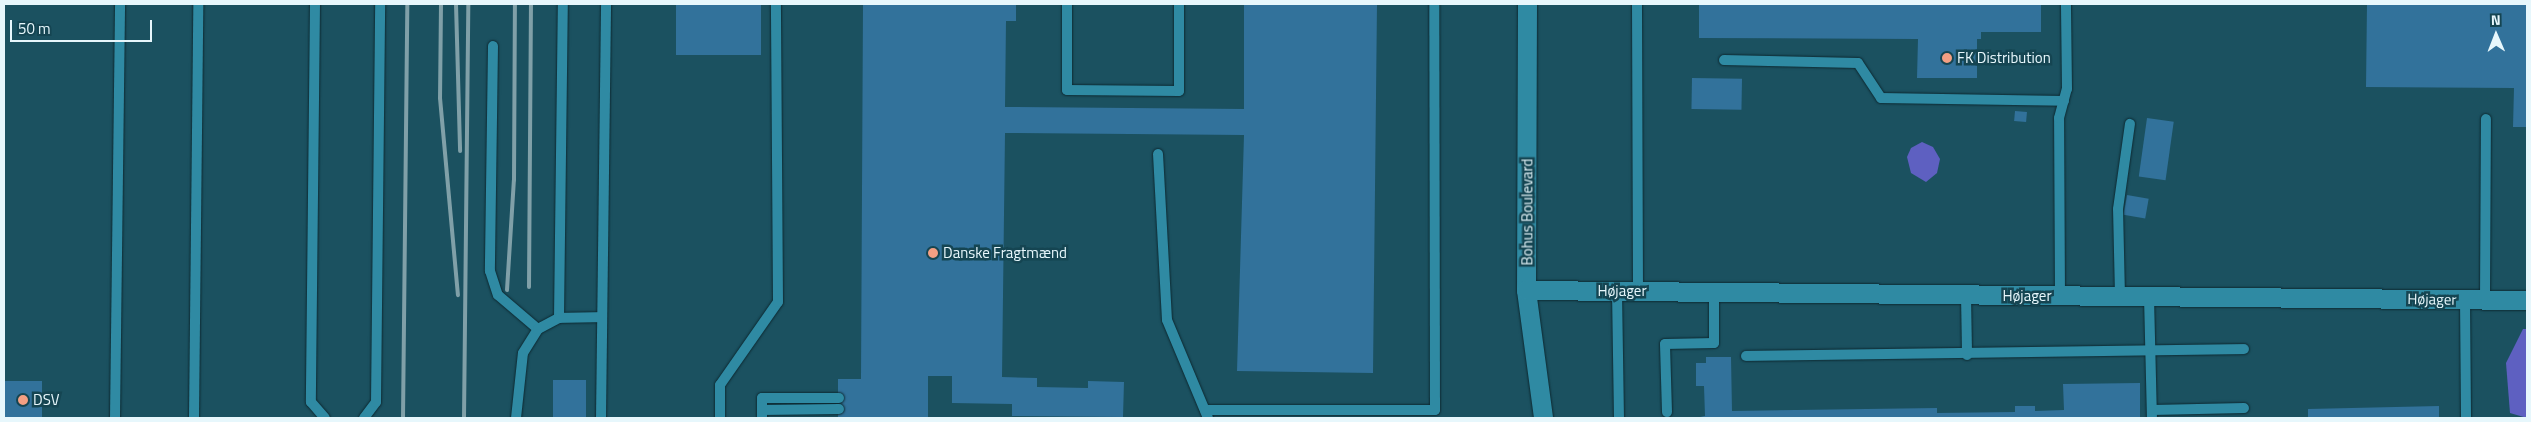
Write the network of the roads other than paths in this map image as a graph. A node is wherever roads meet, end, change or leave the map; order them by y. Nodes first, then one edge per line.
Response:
1 (120, 4) edge
2 (198, 4) edge
3 (315, 4) edge
4 (380, 4) edge
5 (563, 4) edge
6 (606, 4) edge
7 (776, 4) edge
8 (1067, 4) edge
9 (1180, 4) edge
10 (1434, 4) edge
11 (1527, 4) edge
12 (1636, 4) edge
13 (2066, 4) edge
14 (493, 46) dead end
15 (1724, 60) dead end
16 (2064, 101) junction
17 (2486, 119) dead end
18 (2130, 124) dead end
19 (1158, 154) dead end
20 (1526, 290) junction
21 (1617, 291) junction
22 (1638, 291) junction
23 (1714, 292) junction
24 (1966, 295) junction
25 (2060, 296) junction
26 (2120, 296) junction
27 (2150, 297) junction
28 (2465, 300) junction
29 (2485, 300) junction
30 (2527, 300) edge
31 (602, 317) junction
32 (559, 318) junction
33 (538, 329) junction
34 (2244, 349) dead end
35 (2150, 351) junction
36 (1966, 355) junction
37 (1746, 356) dead end
38 (838, 398) dead end
39 (2244, 408) dead end
40 (839, 409) dead end
41 (1667, 412) dead end
42 (762, 414) edge
43 (1206, 414) edge
44 (2152, 414) edge
45 (115, 418) edge
46 (194, 418) edge
47 (325, 418) edge
48 (364, 418) edge
49 (516, 418) edge
50 (601, 418) edge
51 (720, 418) edge
52 (1543, 418) edge
53 (1619, 418) edge
54 (2466, 418) edge

1 - 45 lane
2 - 46 lane
3 - 47 lane
4 - 48 lane
5 - 32 lane
6 - 31 lane
7 - 51 lane
8 - 9 lane
10 - 43 lane
11 - 20 street, Bohus Boulevard
12 - 22 lane
13 - 16 lane
14 - 33 lane
15 - 16 lane
16 - 25 lane
17 - 29 lane
18 - 26 lane
19 - 43 lane
20 - 21 street, Højager
20 - 52 street, Bohus Boulevard
21 - 22 street, Højager
21 - 53 lane
22 - 23 street, Højager
23 - 24 street, Højager
23 - 41 lane
24 - 25 street, Højager
24 - 36 lane
25 - 26 street, Højager
26 - 27 street, Højager
27 - 28 street, Højager
27 - 35 lane
28 - 29 street, Højager
28 - 54 lane
29 - 30 street, Højager
31 - 32 lane
31 - 50 lane
32 - 33 lane
33 - 49 lane
34 - 35 lane
35 - 36 lane
35 - 44 lane
36 - 37 lane
38 - 42 lane
39 - 44 lane
40 - 42 lane

